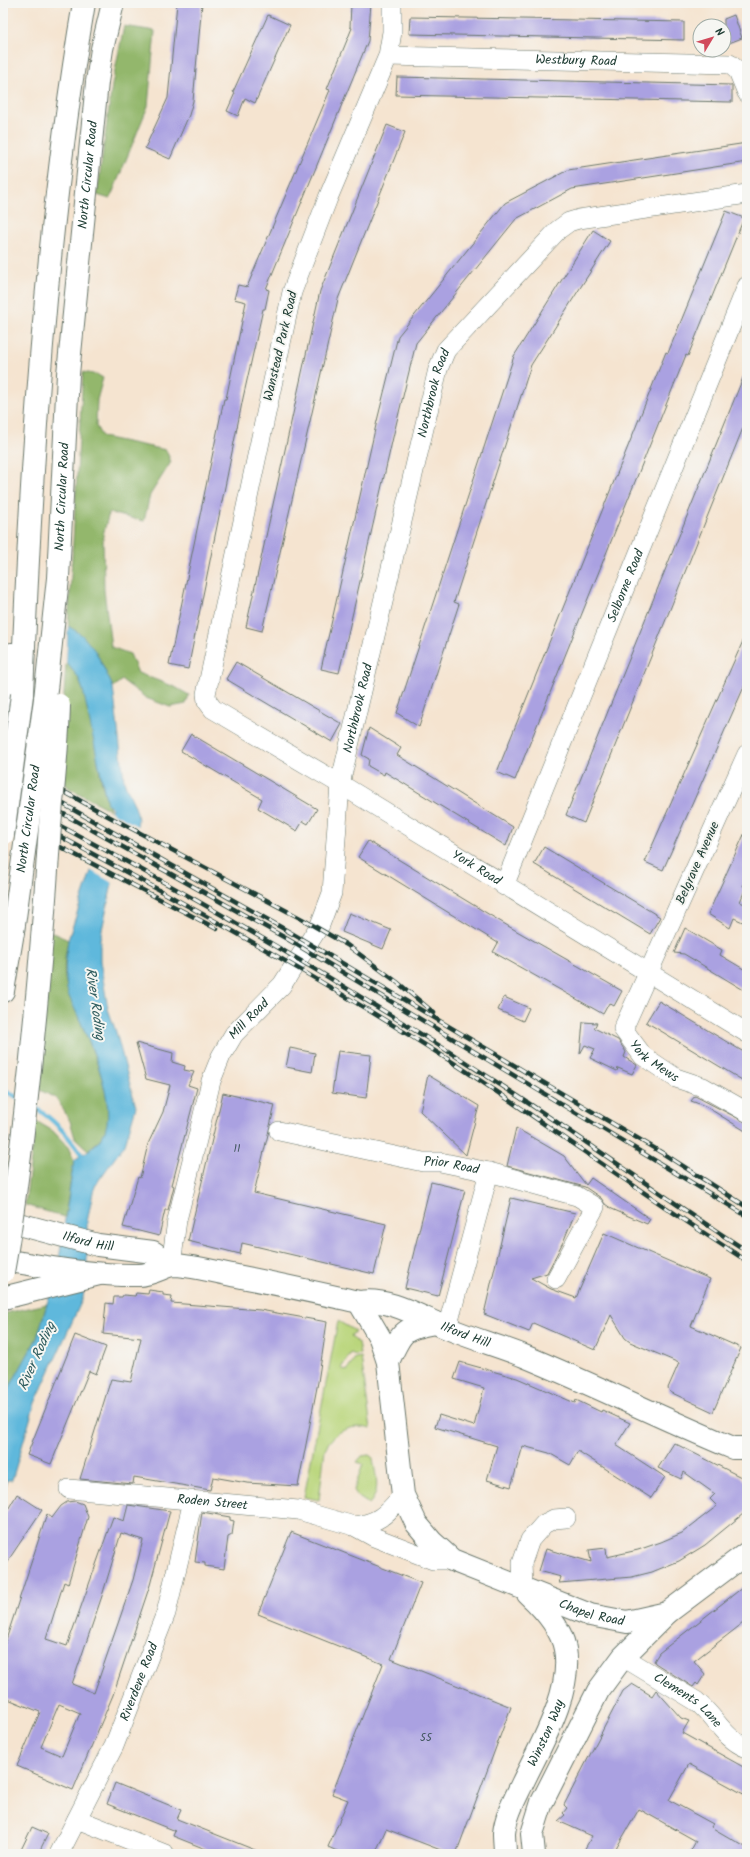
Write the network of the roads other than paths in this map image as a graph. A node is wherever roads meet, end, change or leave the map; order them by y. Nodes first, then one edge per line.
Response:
1 (84, 3) edge
2 (113, 3) edge
3 (392, 3) edge
4 (388, 56) junction
5 (747, 93) edge
6 (747, 194) edge
7 (747, 286) edge
8 (27, 576) junction
9 (58, 578) junction
10 (206, 701) joint
11 (3, 721) edge
12 (747, 754) edge
13 (340, 784) junction
14 (3, 834) edge
15 (504, 886) junction
16 (648, 973) junction
17 (3, 991) edge
18 (747, 1033) edge
19 (747, 1112) edge
20 (279, 1131) dead end
21 (489, 1172) junction
22 (3, 1220) edge
23 (8, 1265) edge
24 (171, 1265) junction
25 (99, 1274) junction
26 (556, 1279) dead end
27 (10, 1296) edge
28 (359, 1302) junction
29 (441, 1326) junction
30 (388, 1362) junction
31 (742, 1451) edge
32 (69, 1489) dead end
33 (403, 1495) junction
34 (192, 1501) junction
35 (566, 1518) dead end
36 (354, 1526) junction
37 (747, 1553) edge
38 (452, 1560) junction
39 (523, 1588) junction
40 (546, 1612) joint
41 (667, 1613) junction
42 (624, 1657) junction
43 (747, 1748) edge
44 (77, 1819) junction
45 (59, 1854) edge
46 (165, 1854) edge
47 (505, 1854) edge
48 (534, 1854) edge

1 - 8 main road, North Circular Road
2 - 9 main road, North Circular Road
3 - 4 street, Wanstead Park Road
4 - 5 street, Westbury Road
4 - 10 street, Wanstead Park Road
6 - 13 street, Northbrook Road
7 - 15 street, Selborne Road
8 - 11 main road
8 - 14 main road, North Circular Road, bridge
9 - 17 main road, North Circular Road, bridge
9 - 23 main road, bridge
10 - 13 street, York Road
12 - 16 street, Belgrave Avenue
13 - 15 street, York Road
13 - 24 street, Mill Road
15 - 16 street, York Road
16 - 18 street, York Road
16 - 19 street, York Mews
20 - 21 street, Prior Road
21 - 26 street
21 - 29 street, Prior Road
22 - 24 main road, Ilford Hill
23 - 25 main road
24 - 25 main road
24 - 28 main road, Ilford Hill
25 - 27 main road
28 - 29 main road, Ilford Hill
28 - 30 main road
29 - 30 main road
29 - 31 main road, Ilford Hill
30 - 33 main road
32 - 34 street, Roden Street
33 - 36 street, Roden Street
33 - 38 main road
34 - 36 street, Roden Street
34 - 44 street, Riverdene Road
35 - 39 street
36 - 38 street, Roden Street
37 - 41 main road, Chapel Road
38 - 39 main road
39 - 40 main road, Chapel Road
39 - 41 main road, Chapel Road
40 - 47 main road, Winston Way
41 - 42 main road, Winston Way
42 - 43 street, Clements Lane
42 - 48 main road, Winston Way
44 - 45 street, Riverdene Road
44 - 46 street

